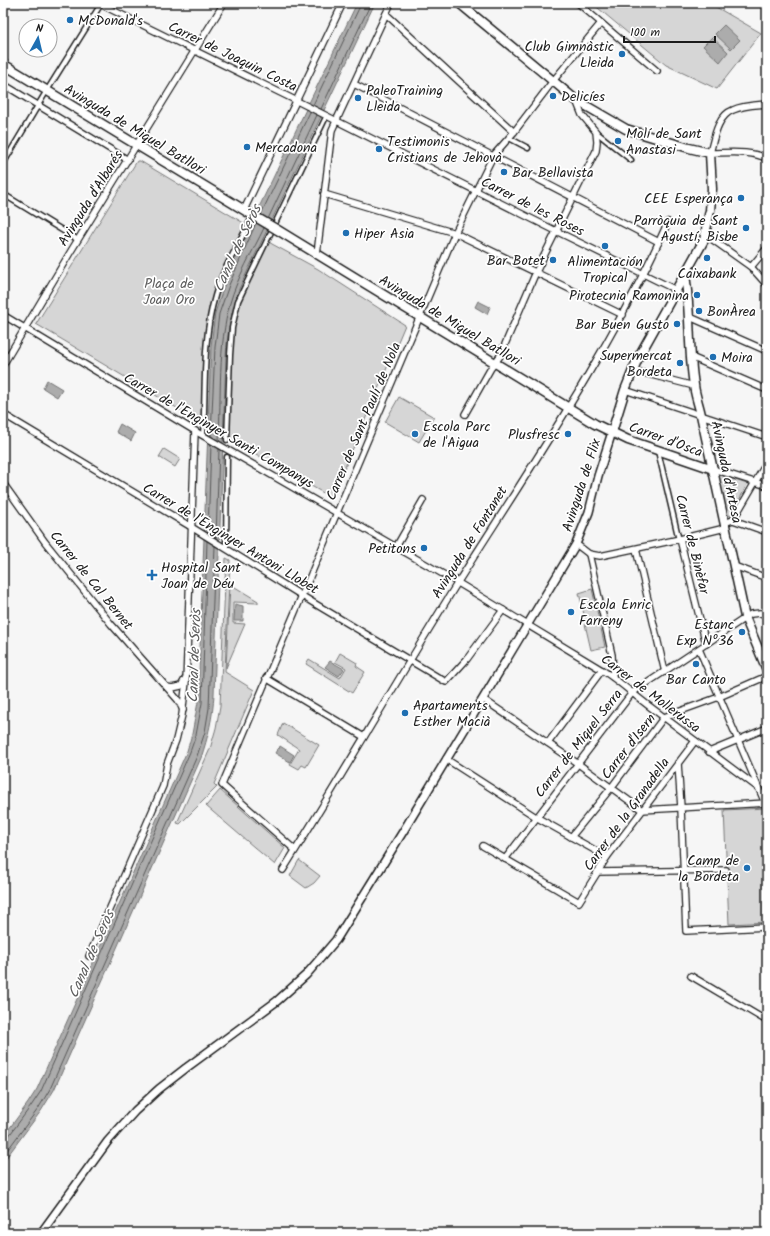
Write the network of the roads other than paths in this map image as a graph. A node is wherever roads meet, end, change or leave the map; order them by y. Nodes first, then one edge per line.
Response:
1 (101, 3) edge
2 (224, 3) edge
3 (343, 3) edge
4 (391, 3) edge
5 (459, 3) edge
6 (578, 3) edge
7 (386, 14) junction
8 (601, 23) junction
9 (194, 51) junction
10 (3, 64) edge
11 (657, 71) dead end
12 (553, 81) junction
13 (3, 84) edge
14 (354, 84) junction
15 (47, 91) junction
16 (576, 100) junction
17 (297, 101) junction
18 (767, 104) edge
19 (38, 105) junction
20 (324, 117) junction
21 (336, 121) junction
22 (514, 132) junction
23 (596, 132) junction
24 (509, 138) junction
25 (137, 145) junction
26 (528, 148) dead end
27 (694, 150) junction
28 (710, 153) junction
29 (493, 156) junction
30 (767, 158) edge
31 (128, 160) junction
32 (631, 160) dead end
33 (3, 164) edge
34 (710, 169) junction
35 (476, 191) junction
36 (3, 194) edge
37 (324, 194) junction
38 (573, 197) junction
39 (244, 210) junction
40 (253, 216) junction
41 (668, 222) dead end
42 (556, 231) junction
43 (455, 233) junction
44 (706, 235) junction
45 (75, 238) dead end
46 (659, 242) junction
47 (767, 248) edge
48 (317, 254) junction
49 (751, 267) junction
50 (536, 272) junction
51 (643, 273) junction
52 (685, 275) junction
53 (767, 284) edge
54 (676, 290) junction
55 (3, 315) edge
56 (623, 315) junction
57 (420, 317) junction
58 (690, 317) junction
59 (25, 328) junction
60 (767, 352) edge
61 (691, 357) junction
62 (495, 362) junction
63 (3, 365) edge
64 (632, 370) junction
65 (694, 386) junction
66 (625, 390) junction
67 (767, 390) edge
68 (569, 407) junction
69 (3, 414) edge
70 (465, 414) dead end
71 (701, 415) junction
72 (195, 431) junction
73 (612, 432) junction
74 (203, 435) junction
75 (767, 437) edge
76 (228, 440) dead end
77 (658, 450) junction
78 (227, 456) dead end
79 (767, 462) edge
80 (713, 469) junction
81 (755, 482) junction
82 (3, 483) edge
83 (767, 486) edge
84 (423, 500) dead end
85 (337, 512) junction
86 (733, 520) junction
87 (725, 525) junction
88 (192, 527) junction
89 (767, 532) edge
90 (680, 539) junction
91 (576, 544) junction
92 (396, 547) junction
93 (226, 548) junction
94 (636, 549) junction
95 (589, 554) junction
96 (734, 566) junction
97 (767, 578) edge
98 (458, 583) junction
99 (303, 596) junction
100 (503, 610) junction
101 (767, 615) edge
102 (745, 617) junction
103 (527, 624) junction
104 (706, 644) junction
105 (699, 649) junction
106 (411, 660) junction
107 (602, 670) junction
108 (767, 670) edge
109 (665, 672) junction
110 (767, 676) edge
111 (186, 677) junction
112 (613, 677) junction
113 (266, 678) junction
114 (167, 687) junction
115 (632, 693) junction
116 (719, 697) junction
117 (483, 699) junction
118 (183, 710) junction
119 (664, 717) junction
120 (767, 728) edge
121 (364, 737) junction
122 (695, 741) junction
123 (738, 741) junction
124 (548, 743) junction
125 (709, 752) junction
126 (446, 760) junction
127 (577, 763) junction
128 (678, 763) junction
129 (757, 787) junction
130 (611, 788) junction
131 (766, 803) edge
132 (681, 808) junction
133 (642, 810) junction
134 (536, 817) junction
135 (571, 837) junction
136 (483, 846) dead end
137 (295, 850) junction
138 (607, 857) junction
139 (504, 859) junction
140 (283, 870) dead end
141 (726, 870) dead end
142 (683, 871) junction
143 (597, 872) junction
144 (767, 927) edge
145 (89, 956) dead end
146 (691, 976) dead end
147 (767, 1021) edge
148 (41, 1233) edge

1 - 9 street, Carrer de Joaquin Costa
1 - 15 street
2 - 9 street, Avinguda d'Albarés
3 - 17 street
4 - 7 street
5 - 12 main road
6 - 8 street
7 - 14 street
7 - 22 street
8 - 11 street
8 - 12 street, Carrer de Sant Paulí de Nola
9 - 17 street, Carrer de Joaquin Costa
9 - 25 street, Avinguda d'Albarés
10 - 15 main road, Avinguda de Miquel Batllori
12 - 16 main road
12 - 22 street, Carrer de Sant Paulí de Nola
13 - 19 street
14 - 21 street
14 - 29 street
15 - 19 street
15 - 25 main road, Avinguda de Miquel Batllori
16 - 23 street
16 - 27 main road
17 - 20 street, Carrer de Joaquin Costa
17 - 39 street
18 - 28 street
19 - 31 street
19 - 33 street
20 - 21 street, Carrer de Joaquin Costa
20 - 76 street
21 - 35 street, Carrer de les Roses
21 - 37 street
22 - 24 street, Carrer de Sant Paulí de Nola
23 - 32 street
23 - 38 street
24 - 26 street
24 - 29 street, Carrer de Sant Paulí de Nola
25 - 31 street, Avinguda d'Albarés
25 - 39 main road, Avinguda de Miquel Batllori
27 - 28 main road
27 - 34 main road
28 - 30 street
28 - 34 main road, Avinguda de Flix
29 - 35 street, Carrer de Sant Paulí de Nola
29 - 38 street
31 - 59 street, Avinguda d'Albarés
34 - 44 main road, Avinguda de Flix
35 - 42 street, Carrer de les Roses
35 - 43 street, Carrer de Sant Paulí de Nola
36 - 45 street
37 - 43 street
37 - 48 street
38 - 42 street
38 - 46 street
39 - 40 main road, Avinguda de Miquel Batllori
40 - 48 main road, Avinguda de Miquel Batllori, bridge
40 - 74 street
41 - 46 street, Avinguda de Fontanet
42 - 50 street
42 - 51 street, Carrer de les Roses
43 - 50 street
43 - 57 street, Carrer de Sant Paulí de Nola
44 - 49 street
44 - 52 main road, Avinguda de Flix
46 - 51 street, Avinguda de Fontanet
47 - 49 street
48 - 57 main road, Avinguda de Miquel Batllori
49 - 53 street
50 - 56 street
50 - 62 street
51 - 54 street, Carrer de les Roses
51 - 56 street, Avinguda de Fontanet
52 - 54 main road, Avinguda de Flix
52 - 58 main road, Avinguda d'Artesa
54 - 64 main road, Avinguda de Flix
55 - 59 street, Carrer de l'Enginyer Santi Companys
56 - 68 street, Avinguda de Fontanet
57 - 62 main road, Avinguda de Miquel Batllori
57 - 85 street, Carrer de Sant Paulí de Nola
58 - 60 street
58 - 61 main road, Avinguda d'Artesa
59 - 63 street, Avinguda d'Albarés
59 - 72 street, Carrer de l'Enginyer Santi Companys
61 - 65 main road, Avinguda d'Artesa
61 - 67 street
62 - 68 main road, Avinguda de Miquel Batllori
62 - 70 street
64 - 65 street
64 - 66 main road, Avinguda de Flix
65 - 71 main road, Avinguda d'Artesa
66 - 71 street
66 - 73 main road, Avinguda de Flix
68 - 73 main road, Avinguda de Miquel Batllori
68 - 98 street, Avinguda de Fontanet
69 - 88 street, Carrer de l'Enginyer Antoni Llobet
71 - 75 street
71 - 80 main road, Avinguda d'Artesa
72 - 74 street, Carrer de l'Enginyer Santi Companys
72 - 88 street
73 - 77 main road, Carrer d'Osca
73 - 91 street, Avinguda de Flix
74 - 85 street, Carrer de l'Enginyer Santi Companys
77 - 80 main road, Carrer d'Osca
77 - 90 street, Carrer de Binèfar
78 - 93 street
79 - 81 street
80 - 81 street
80 - 87 main road, Avinguda d'Artesa
81 - 83 street
81 - 86 street
82 - 114 street, Carrer de Cal Bernet
84 - 92 street
85 - 92 street, Carrer de l'Enginyer Santi Companys
85 - 99 street, Carrer de Sant Paulí de Nola
86 - 87 street
86 - 89 street
87 - 90 street
87 - 96 main road, Avinguda d'Artesa
88 - 93 street, Carrer de l'Enginyer Antoni Llobet
88 - 111 street
90 - 94 street
90 - 104 street, Carrer de Binèfar
91 - 95 street
91 - 103 street, Avinguda de Flix
92 - 98 street, Carrer de l'Enginyer Santi Companys
93 - 99 street, Carrer de l'Enginyer Antoni Llobet
94 - 95 street
94 - 109 street
95 - 112 street
96 - 97 street
96 - 102 main road, Avinguda d'Artesa
98 - 100 street, Carrer de l'Enginyer Santi Companys
98 - 106 street, Avinguda de Fontanet
99 - 106 street, Carrer de l'Enginyer Antoni Llobet
99 - 113 street, Carrer de Sant Paulí de Nola
100 - 103 street, Carrer de l'Enginyer Santi Companys
100 - 106 street, Carrer de l'Enginyer Antoni Llobet
101 - 102 street
102 - 104 street, Carrer de Miquel Serra
102 - 108 main road, Avinguda d'Artesa
103 - 107 street, Carrer de Mollerussa
103 - 117 street, Avinguda de Flix
104 - 105 street, Carrer de Miquel Serra
105 - 109 street, Carrer de Miquel Serra
105 - 116 street
106 - 121 street, Avinguda de Fontanet
107 - 112 street, Carrer de Mollerussa
107 - 124 street
109 - 115 street, Carrer de Miquel Serra
110 - 116 street, Carrer d'Isern
111 - 114 street
111 - 118 street
112 - 115 street, Carrer de Mollerussa
113 - 121 street
113 - 137 street, Carrer de Sant Paulí de Nola
114 - 118 street, Carrer de Cal Bernet
115 - 119 street, Carrer de Mollerussa
115 - 127 street, Carrer de Miquel Serra
116 - 119 street, Carrer d'Isern
116 - 123 street
117 - 124 street
117 - 126 street, Avinguda de Flix
118 - 145 street
119 - 122 street, Carrer de Mollerussa
119 - 130 street, Carrer d'Isern
120 - 123 street
121 - 137 street, Avinguda de Fontanet
122 - 125 street, Carrer de Mollerussa
122 - 128 street, Carrer de la Granadella
123 - 125 street
123 - 129 street
124 - 127 street
125 - 129 street, Carrer de Mollerussa
126 - 134 street
126 - 148 street, Avinguda de Flix
127 - 130 street
127 - 134 street, Carrer de Miquel Serra
128 - 132 street
128 - 133 street, Carrer de la Granadella
129 - 131 street
130 - 133 street
130 - 135 street, Carrer d'Isern
131 - 132 street
132 - 133 street
132 - 142 street
133 - 138 street, Carrer de la Granadella
134 - 135 street
134 - 139 street, Carrer de Miquel Serra
135 - 138 street
136 - 139 street
137 - 140 street, Avinguda de Fontanet
138 - 143 street, Carrer de la Granadella
139 - 143 street, Carrer de la Granadella
141 - 142 street
142 - 143 street
142 - 144 street
146 - 147 street

